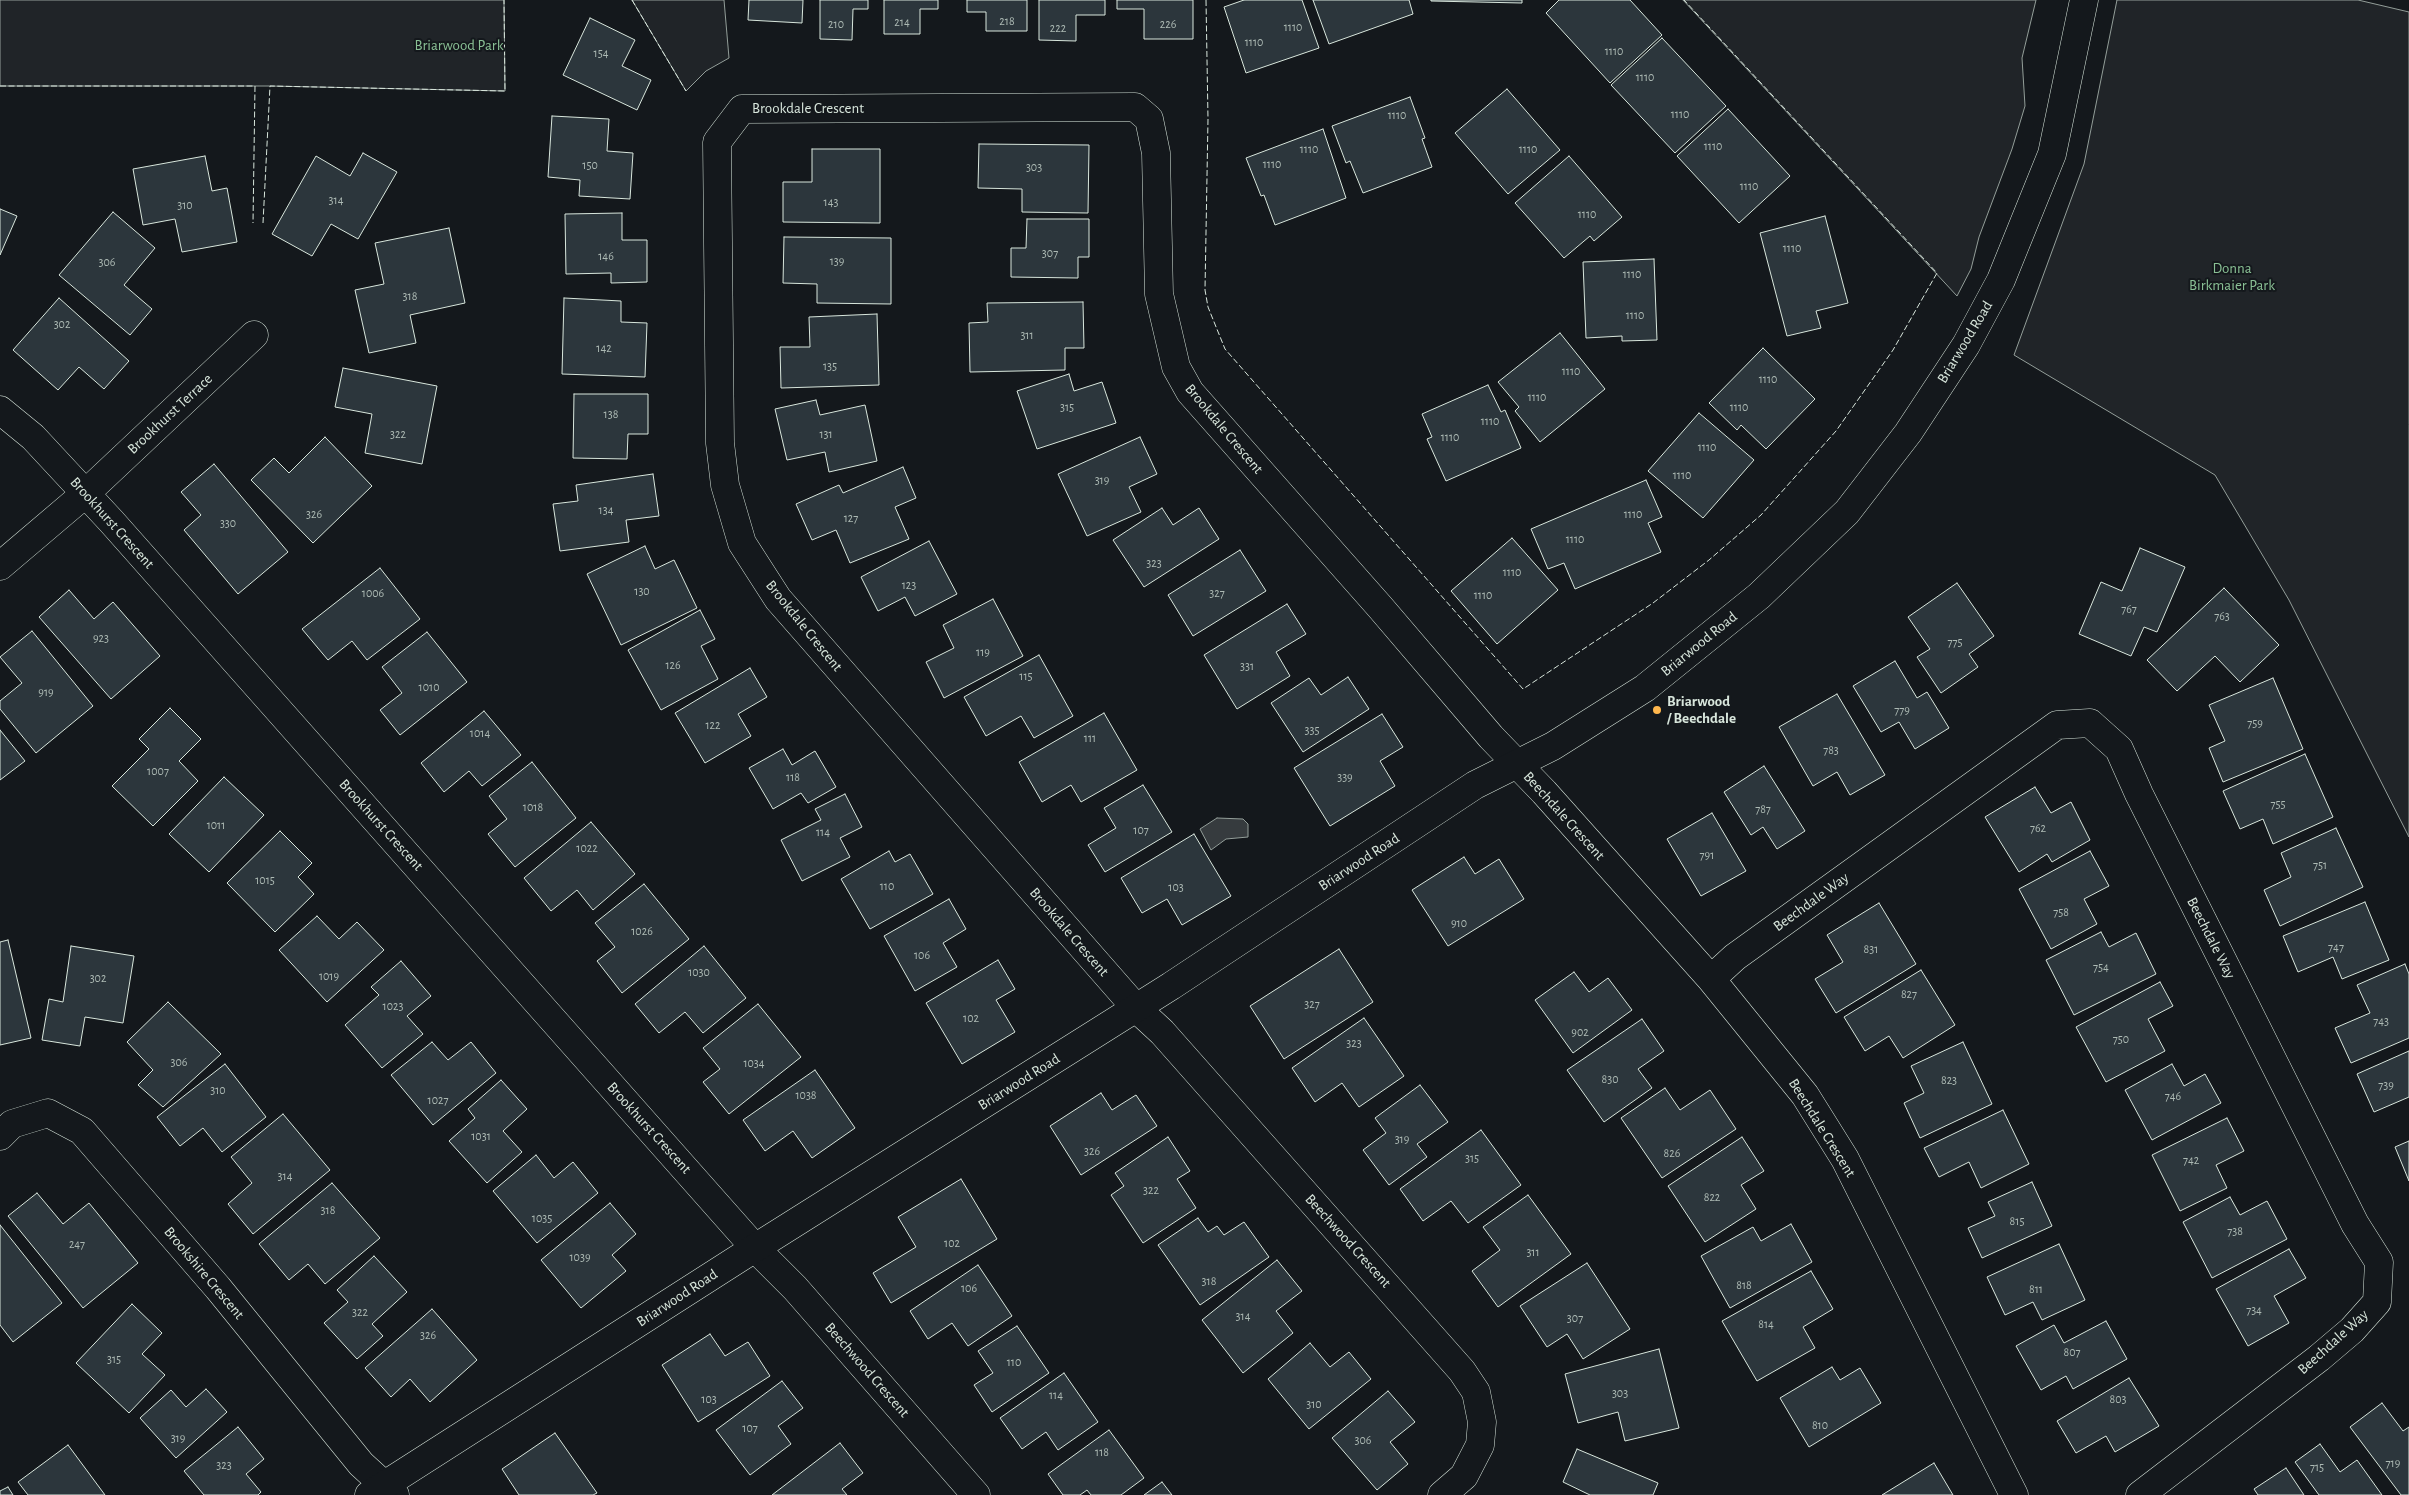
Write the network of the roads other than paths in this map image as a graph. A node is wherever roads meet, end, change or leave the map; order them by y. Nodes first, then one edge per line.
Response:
1 (2084, 0) edge
2 (254, 335) dead end
3 (0, 410) edge
4 (86, 493) junction
5 (0, 566) edge
6 (1517, 765) junction
7 (1711, 979) junction
8 (1136, 1008) junction
9 (0, 1136) edge
10 (755, 1248) junction
11 (383, 1492) edge
12 (976, 1495) edge
13 (1442, 1495) edge
14 (2014, 1495) edge
15 (2140, 1495) edge

1 - 6 street, Briarwood Road
2 - 4 street, Brookhurst Terrace
3 - 4 street, Brookhurst Crescent
4 - 5 street, Brookhurst Terrace
4 - 10 street, Brookhurst Crescent
6 - 7 street, Beechdale Crescent
6 - 8 street, Briarwood Road
6 - 8 street, Brookdale Crescent
7 - 14 street, Beechdale Crescent
7 - 15 street, Beechdale Way
8 - 10 street, Briarwood Road
8 - 13 street, Beechwood Crescent
9 - 11 street, Brookshire Crescent
10 - 11 street, Briarwood Road
10 - 12 street, Beechwood Crescent

